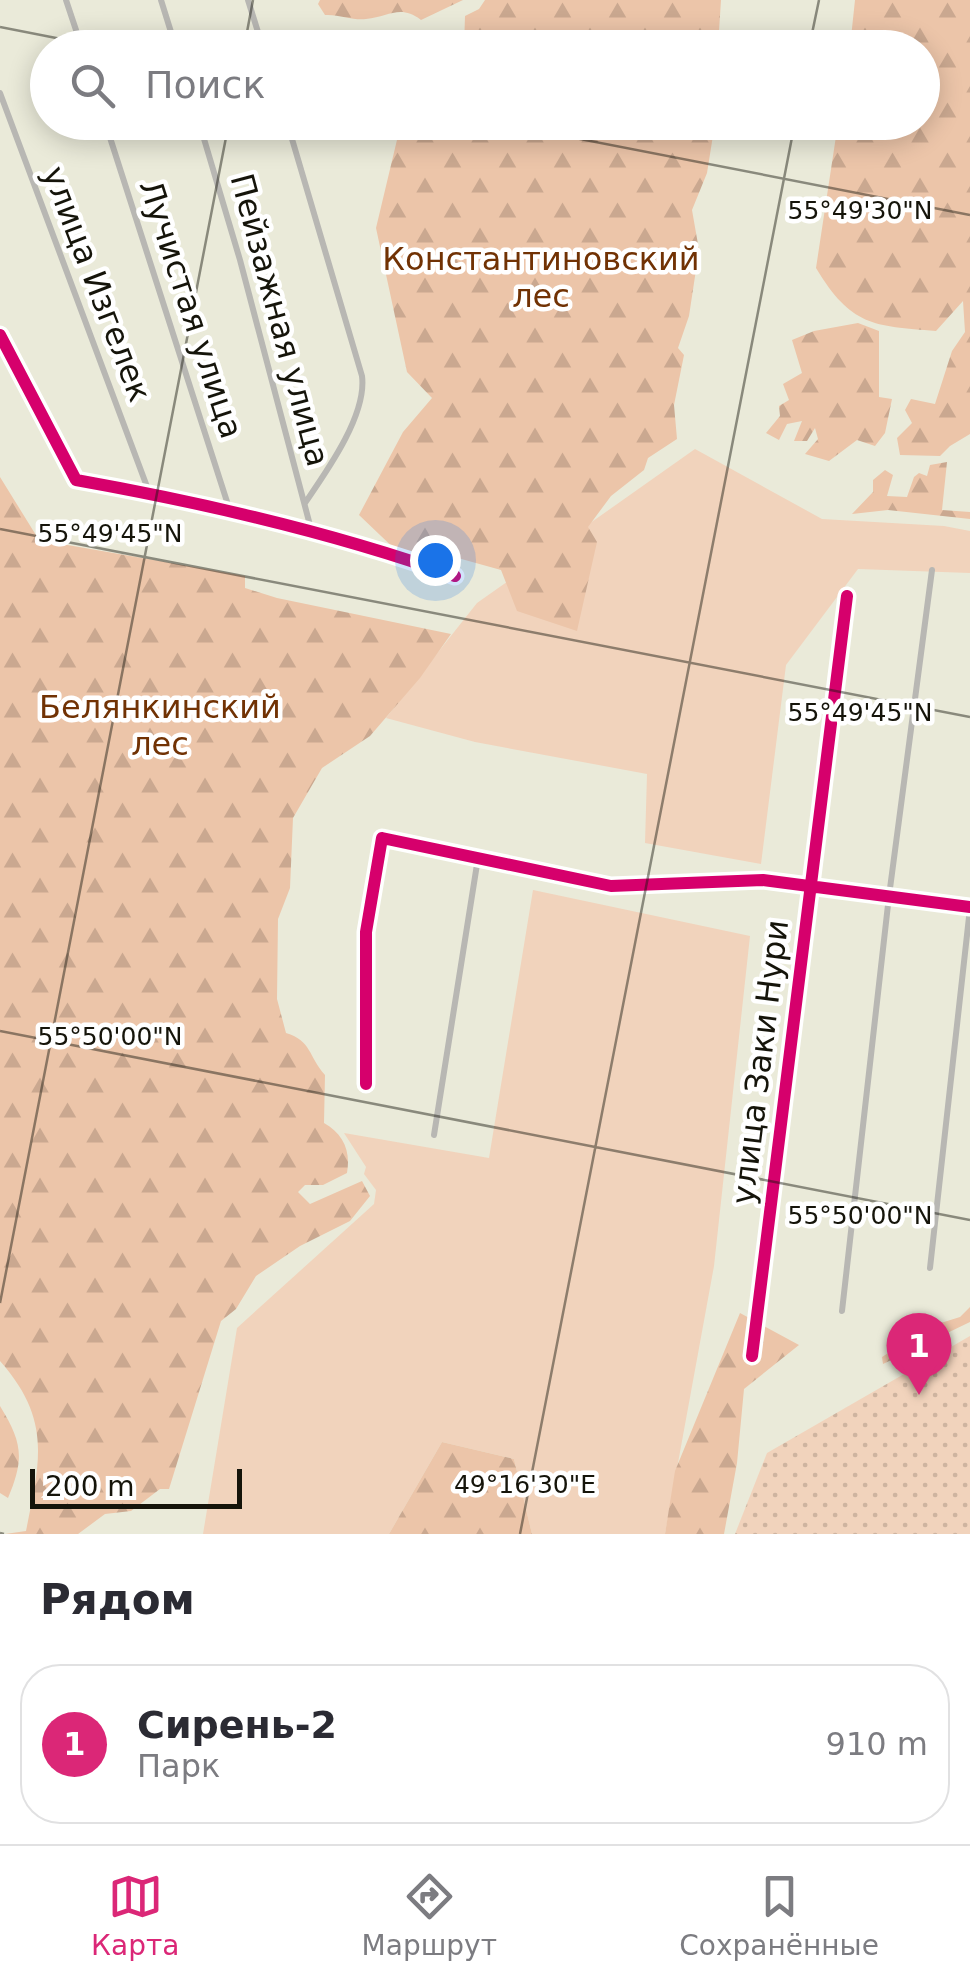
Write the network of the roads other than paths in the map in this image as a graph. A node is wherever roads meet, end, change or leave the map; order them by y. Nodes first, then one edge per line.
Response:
1 (66, 0) edge
2 (161, 0) edge
3 (248, 0) edge
4 (76, 30) edge
5 (170, 30) edge
6 (257, 30) edge
7 (0, 93) edge
8 (111, 140) edge
9 (204, 140) edge
10 (292, 140) edge
11 (0, 335) edge
12 (150, 493) junction
13 (304, 504) junction
14 (230, 511) junction
15 (312, 531) junction
16 (932, 570) dead end
17 (455, 576) dead end
18 (847, 596) dead end
19 (478, 858) junction
20 (809, 886) junction
21 (889, 896) junction
22 (970, 907) edge
23 (366, 1084) dead end
24 (434, 1134) dead end
25 (930, 1268) dead end
26 (842, 1312) dead end
27 (752, 1356) dead end

1 - 4 street
2 - 5 street
3 - 6 street
7 - 12 street, улица Изгелек
8 - 14 street, Лучистая улица
9 - 13 street, Пейзажная улица
10 - 13 street
11 - 12 street
12 - 14 street
13 - 15 street, Пейзажная улица
14 - 15 street
15 - 17 street
16 - 21 street
18 - 20 street, улица Заки Нури
19 - 20 street
19 - 23 street
19 - 24 street
20 - 21 street
20 - 27 street, улица Заки Нури
21 - 22 street
21 - 26 street
22 - 25 street

